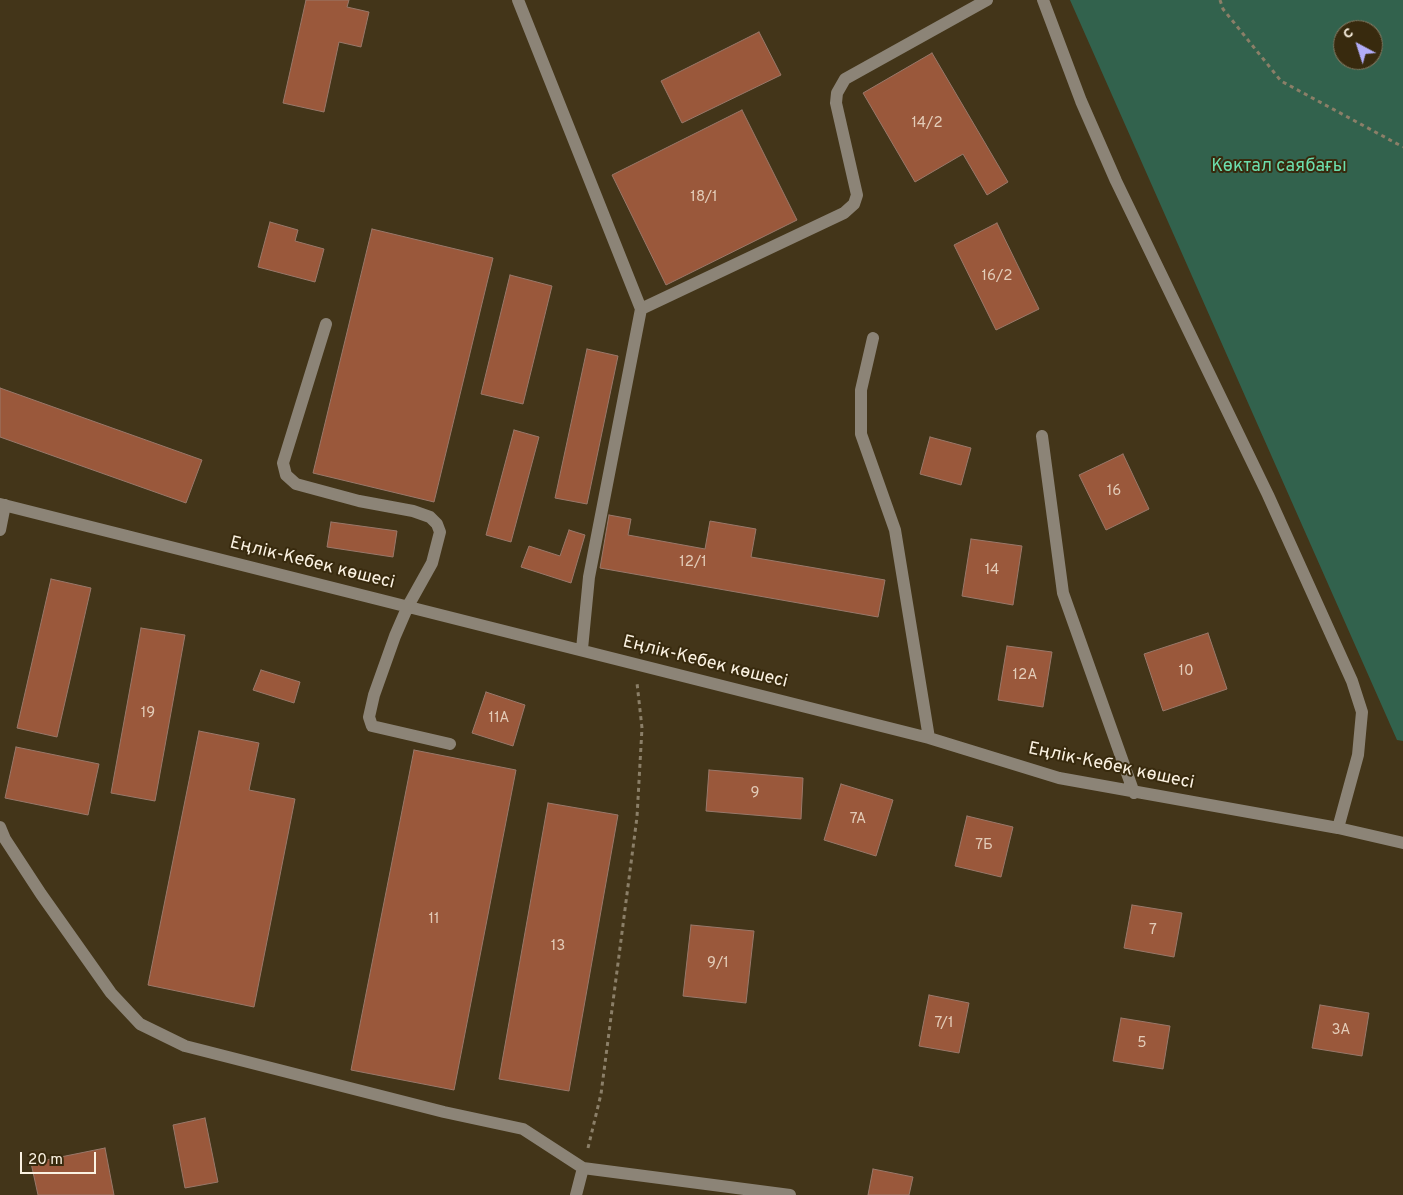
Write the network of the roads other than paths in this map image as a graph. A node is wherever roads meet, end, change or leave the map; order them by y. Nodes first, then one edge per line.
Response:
1 (518, 0) edge
2 (987, 0) edge
3 (1043, 0) edge
4 (641, 309) junction
5 (326, 324) dead end
6 (873, 338) dead end
7 (1042, 436) dead end
8 (2, 504) edge
9 (0, 530) edge
10 (408, 606) junction
11 (582, 649) junction
12 (929, 738) junction
13 (450, 744) dead end
14 (1134, 793) junction
15 (0, 827) edge
16 (1338, 828) junction
17 (1403, 843) edge
18 (583, 1168) junction
19 (576, 1195) edge
20 (790, 1195) edge

1 - 4 street
2 - 4 street
3 - 16 street
4 - 11 street
5 - 10 street
6 - 12 street
7 - 14 street
8 - 9 street
8 - 10 street, Еңлік-Кебек көшесі
10 - 11 street, Еңлік-Кебек көшесі
10 - 13 street
11 - 12 street, Еңлік-Кебек көшесі
12 - 14 street, Еңлік-Кебек көшесі
14 - 16 street, Еңлік-Кебек көшесі
15 - 18 street
16 - 17 street, Еңлік-Кебек көшесі
18 - 19 street
18 - 20 street

